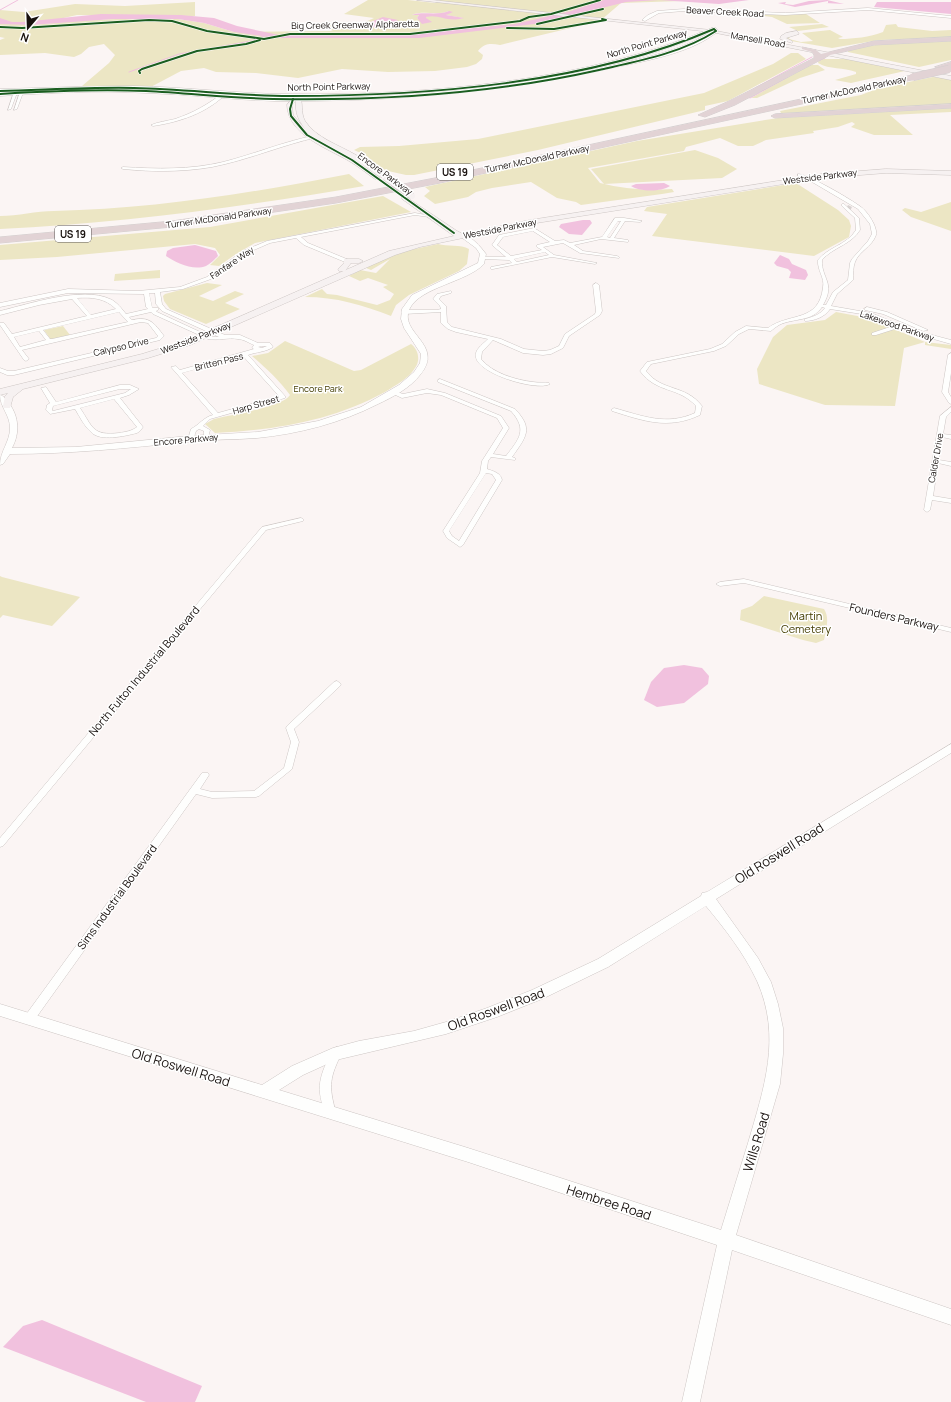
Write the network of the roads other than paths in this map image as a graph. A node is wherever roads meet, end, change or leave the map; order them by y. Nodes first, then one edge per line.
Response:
1 (419, 0) edge
2 (444, 0) edge
3 (951, 17) edge
4 (644, 20) junction
5 (681, 28) junction
6 (715, 30) junction
7 (708, 31) junction
8 (797, 33) dead end
9 (701, 35) junction
10 (951, 39) edge
11 (790, 42) junction
12 (804, 48) junction
13 (844, 48) junction
14 (660, 50) junction
15 (828, 51) junction
16 (667, 52) junction
17 (817, 58) junction
18 (951, 72) edge
19 (909, 76) junction
20 (19, 91) junction
21 (0, 92) edge
22 (221, 94) junction
23 (296, 98) junction
24 (951, 106) edge
25 (9, 109) dead end
26 (15, 109) dead end
27 (152, 124) dead end
28 (312, 135) junction
29 (606, 141) junction
30 (125, 167) dead end
31 (951, 172) edge
32 (804, 179) junction
33 (819, 191) dead end
34 (838, 202) dead end
35 (852, 207) junction
36 (417, 211) junction
37 (624, 219) junction
38 (521, 220) junction
39 (640, 221) dead end
40 (444, 226) junction
41 (458, 232) junction
42 (0, 235) edge
43 (296, 236) junction
44 (440, 236) junction
45 (604, 238) junction
46 (611, 239) junction
47 (0, 240) edge
48 (553, 242) junction
49 (626, 242) dead end
50 (570, 244) junction
51 (545, 251) junction
52 (601, 255) junction
53 (552, 256) junction
54 (617, 257) dead end
55 (482, 259) junction
56 (507, 259) junction
57 (360, 261) junction
58 (347, 262) junction
59 (516, 263) junction
60 (595, 263) junction
61 (493, 268) dead end
62 (342, 269) junction
63 (590, 270) dead end
64 (596, 285) dead end
65 (146, 292) junction
66 (157, 292) junction
67 (449, 292) dead end
68 (73, 297) junction
69 (820, 304) junction
70 (0, 305) edge
71 (830, 305) junction
72 (161, 308) junction
73 (120, 310) junction
74 (151, 310) junction
75 (405, 310) junction
76 (443, 310) junction
77 (0, 313) edge
78 (125, 316) junction
79 (90, 317) junction
80 (130, 321) junction
81 (792, 321) junction
82 (906, 323) junction
83 (2, 324) dead end
84 (898, 326) junction
85 (40, 330) junction
86 (207, 332) junction
87 (874, 334) dead end
88 (10, 336) junction
89 (224, 337) junction
90 (951, 337) edge
91 (492, 338) junction
92 (50, 341) junction
93 (951, 342) edge
94 (19, 349) junction
95 (245, 355) junction
96 (951, 355) edge
97 (26, 359) dead end
98 (174, 367) dead end
99 (0, 370) edge
100 (179, 372) junction
101 (440, 381) dead end
102 (547, 384) dead end
103 (0, 386) edge
104 (26, 386) junction
105 (44, 388) dead end
106 (466, 391) junction
107 (0, 392) edge
108 (392, 392) junction
109 (116, 397) junction
110 (453, 398) junction
111 (3, 402) edge
112 (951, 402) edge
113 (54, 404) junction
114 (76, 407) junction
115 (951, 409) edge
116 (614, 410) dead end
117 (217, 416) junction
118 (199, 427) junction
119 (118, 434) junction
120 (939, 435) junction
121 (12, 437) junction
122 (951, 437) edge
123 (206, 438) junction
124 (190, 439) junction
125 (118, 447) junction
126 (71, 450) junction
127 (4, 451) edge
128 (42, 451) junction
129 (490, 455) junction
130 (935, 461) junction
131 (0, 462) edge
132 (951, 464) edge
133 (0, 466) edge
134 (484, 470) junction
135 (929, 497) junction
136 (951, 501) edge
137 (927, 510) dead end
138 (301, 520) dead end
139 (720, 584) dead end
140 (951, 630) edge
141 (337, 684) dead end
142 (951, 748) edge
143 (205, 775) dead end
144 (194, 790) junction
145 (0, 844) edge
146 (708, 897) junction
147 (0, 1010) edge
148 (29, 1019) junction
149 (337, 1052) junction
150 (264, 1092) junction
151 (331, 1113) junction
152 (726, 1240) junction
153 (951, 1317) edge
154 (690, 1402) edge

1 - 5 main road, Mansell Road
2 - 4 main road, Mansell Road
3 - 4 street, Beaver Creek Road
4 - 6 main road, Mansell Road
5 - 7 main road, Mansell Road
5 - 9 main road
6 - 7 main road, Mansell Road
6 - 11 main road, Mansell Road
6 - 12 main road, Mansell Road
6 - 16 street, North Point Parkway
7 - 9 street, North Point Parkway
8 - 11 main road
9 - 14 street, North Point Parkway
10 - 13 highway
11 - 15 main road, Mansell Road
12 - 15 main road, Mansell Road
12 - 17 highway
13 - 15 highway
13 - 15 highway
14 - 16 street
14 - 23 street, North Point Parkway
15 - 17 highway
15 - 18 main road, Mansell Road
15 - 18 main road, Mansell Road
16 - 23 street, North Point Parkway
17 - 29 highway
18 - 19 highway, Turner McDonald Parkway / US 19, bridge
18 - 19 highway, Turner McDonald Parkway / US 19
19 - 29 highway, Turner McDonald Parkway / US 19
20 - 21 street, North Point Parkway
20 - 22 street, North Point Parkway
20 - 25 street
20 - 26 street
22 - 23 street, North Point Parkway
22 - 27 street
23 - 28 main road, Encore Parkway
24 - 29 highway
28 - 30 street
28 - 36 main road, Encore Parkway
28 - 41 main road, Encore Parkway, bridge
29 - 42 highway, Turner McDonald Parkway / US 19
29 - 47 highway, Turner McDonald Parkway / US 19
31 - 32 main road, Westside Parkway
32 - 33 street
32 - 35 street
32 - 38 main road, Westside Parkway
32 - 41 main road, Westside Parkway
34 - 35 street
35 - 69 street
35 - 71 street
36 - 40 main road, Encore Parkway
36 - 43 street, Fanfare Way
37 - 39 street
37 - 45 street
37 - 46 street
38 - 41 main road, Westside Parkway
38 - 41 main road
40 - 41 main road, Encore Parkway
40 - 44 main road
41 - 44 main road, Westside Parkway
41 - 55 street, Encore Parkway
41 - 86 main road, Westside Parkway
43 - 58 street
43 - 66 street, Fanfare Way
44 - 57 main road, Westside Parkway
45 - 46 street
45 - 50 street
46 - 49 street
48 - 50 street
48 - 51 street
48 - 56 street
50 - 52 street
51 - 53 street
51 - 56 street
52 - 54 street
52 - 60 street
53 - 59 street
53 - 60 street
55 - 56 street
55 - 75 street
56 - 59 street
57 - 58 main road
57 - 62 main road, Westside Parkway
58 - 62 main road
59 - 61 street
60 - 63 street
62 - 86 main road, Westside Parkway
64 - 91 street
65 - 66 street, Fanfare Way
65 - 70 street, Fanfare Way
65 - 74 street
66 - 72 street
67 - 76 street
68 - 73 street
68 - 77 street
68 - 79 street
69 - 71 street, Lakewood Parkway
69 - 81 street
71 - 81 street
71 - 82 street, Lakewood Parkway
71 - 84 street, Lakewood Parkway
72 - 74 street
72 - 86 street
73 - 78 street
73 - 79 street
74 - 78 street
74 - 86 street
75 - 76 street
75 - 108 street, Encore Parkway
76 - 91 street
78 - 80 street
79 - 85 street
80 - 92 street
80 - 99 street, Calypso Drive
81 - 116 street
82 - 84 street
82 - 90 street, Lakewood Parkway
83 - 88 street
84 - 87 street
84 - 93 street, Lakewood Parkway
85 - 88 street
85 - 92 street
86 - 89 street
86 - 89 street
86 - 103 main road, Westside Parkway
86 - 104 main road, Westside Parkway
88 - 94 street
89 - 95 street, Britten Pass
91 - 102 street
92 - 94 street
94 - 97 street
95 - 100 street, Britten Pass
95 - 117 street, Harp Street
96 - 112 street
98 - 100 street
100 - 117 street
101 - 106 street
104 - 107 main road, Westside Parkway
104 - 111 main road
105 - 113 street
106 - 110 street
106 - 129 street
108 - 110 street
108 - 123 street, Encore Parkway
109 - 113 street
109 - 114 street
109 - 119 street
110 - 129 street
111 - 121 street
113 - 114 street
114 - 119 street
115 - 120 street, Calder Drive
117 - 118 street, Harp Street
118 - 123 street
118 - 124 street, Harp Street
119 - 125 street
120 - 122 street
120 - 130 street, Calder Drive
121 - 126 street
121 - 127 street
123 - 124 street, Encore Parkway
124 - 125 street, Encore Parkway
125 - 126 street, Encore Parkway
126 - 128 street, Encore Parkway
127 - 128 street, Encore Parkway
127 - 131 street
128 - 133 street
129 - 134 street
130 - 132 street
130 - 135 street, Calder Drive
134 - 134 street
135 - 136 street
135 - 137 street, Calder Drive
138 - 145 street, North Fulton Industrial Boulevard
139 - 140 street, Founders Parkway
141 - 144 street
142 - 146 street, Old Roswell Road
143 - 144 street, Sims Industrial Boulevard
144 - 148 street, Sims Industrial Boulevard
146 - 149 street, Old Roswell Road
146 - 152 street, Wills Road
147 - 148 street, Old Roswell Road
148 - 150 street, Old Roswell Road
149 - 150 street, Old Roswell Road
149 - 151 street
150 - 151 street, Hembree Road
151 - 152 street, Hembree Road
152 - 153 street, Hembree Road
152 - 154 street, Wills Road

